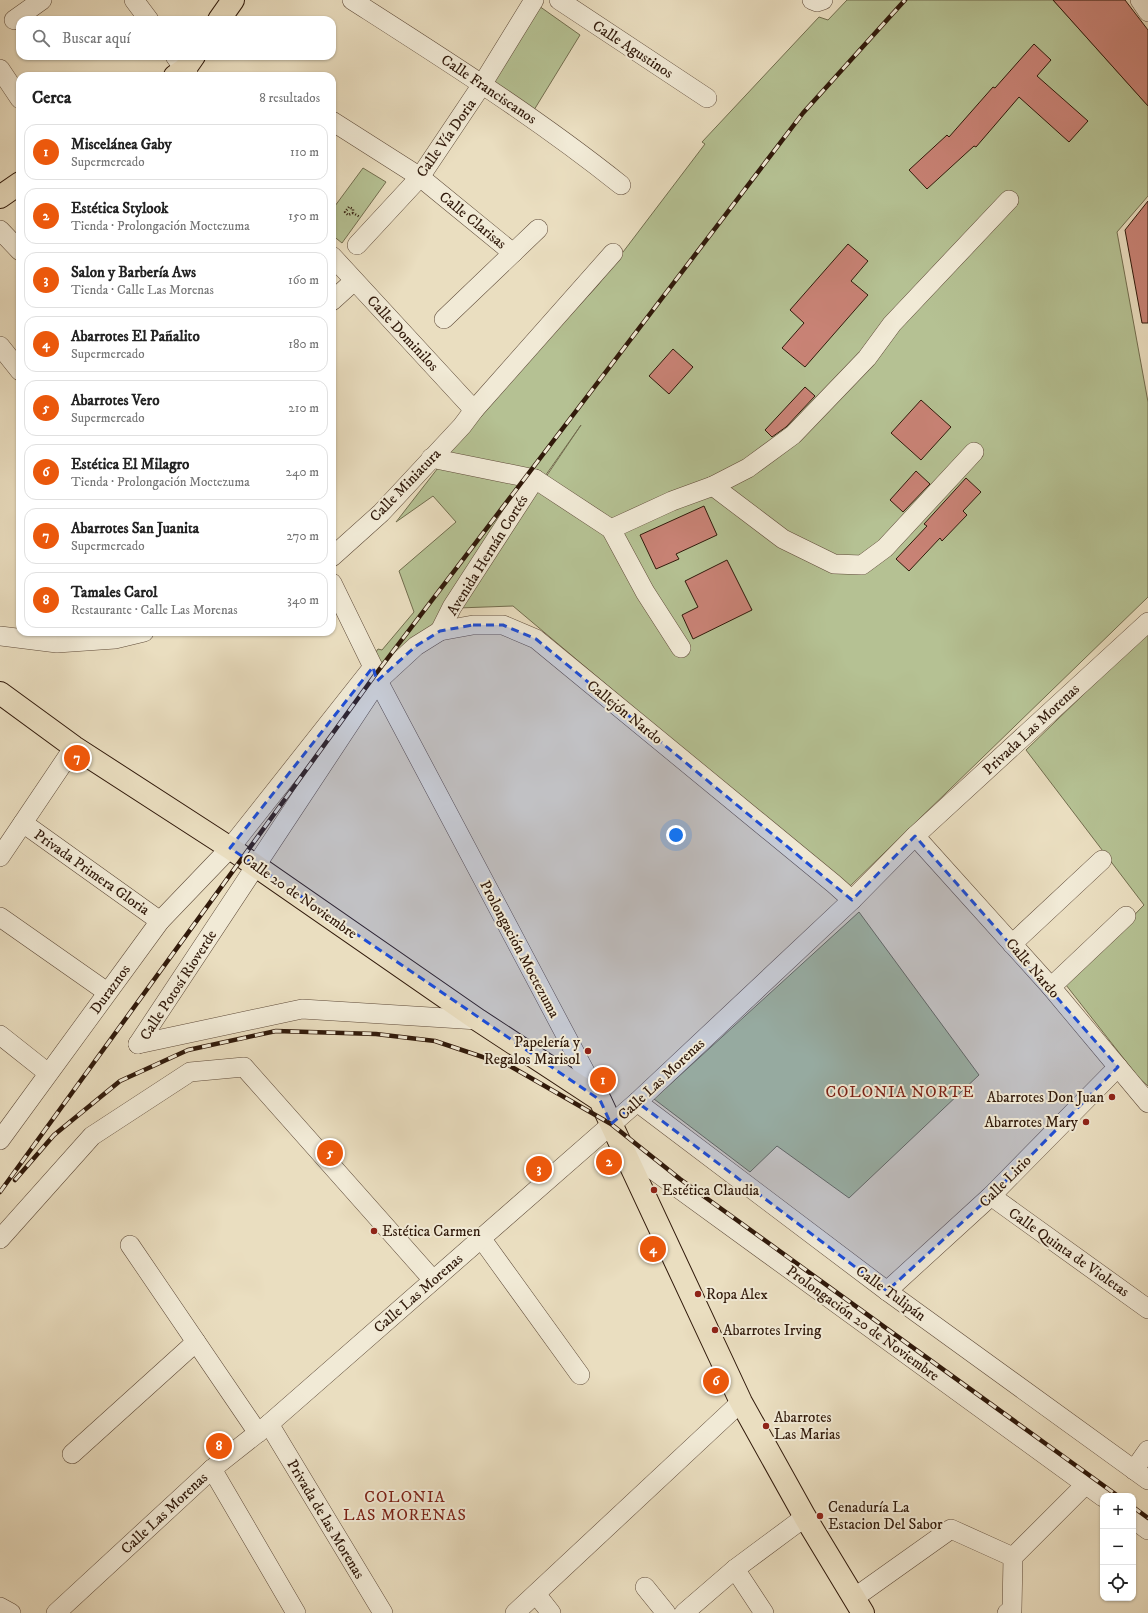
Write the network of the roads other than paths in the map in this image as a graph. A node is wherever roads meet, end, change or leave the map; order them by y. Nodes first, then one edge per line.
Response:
1 (42, 0) edge
2 (134, 0) edge
3 (233, 0) edge
4 (352, 0) edge
5 (534, 0) edge
6 (558, 0) edge
7 (812, 0) edge
8 (823, 0) edge
9 (1140, 0) edge
10 (1148, 12) edge
11 (20, 16) edge
12 (146, 16) edge
13 (222, 16) edge
14 (0, 70) edge
15 (483, 84) junction
16 (16, 93) edge
17 (707, 98) dead end
18 (336, 124) edge
19 (420, 177) junction
20 (621, 185) dead end
21 (16, 186) edge
22 (0, 197) edge
23 (1009, 200) dead end
24 (538, 229) dead end
25 (0, 230) edge
26 (357, 245) dead end
27 (16, 248) edge
28 (513, 253) junction
29 (613, 253) dead end
30 (336, 261) edge
31 (354, 281) junction
32 (336, 297) edge
33 (444, 319) dead end
34 (0, 346) edge
35 (16, 366) edge
36 (474, 410) junction
37 (974, 452) dead end
38 (431, 458) junction
39 (536, 479) junction
40 (713, 486) junction
41 (611, 529) junction
42 (336, 553) edge
43 (336, 591) edge
44 (1148, 622) edge
45 (440, 631) junction
46 (0, 636) edge
47 (127, 636) edge
48 (681, 648) dead end
49 (375, 674) junction
50 (0, 693) edge
51 (74, 747) junction
52 (23, 823) junction
53 (915, 836) junction
54 (230, 848) junction
55 (0, 858) edge
56 (1102, 860) dead end
57 (256, 866) junction
58 (852, 900) junction
59 (1126, 916) dead end
60 (0, 917) edge
61 (160, 921) junction
62 (1012, 944) junction
63 (1051, 987) junction
64 (107, 992) junction
65 (478, 1020) junction
66 (0, 1035) edge
67 (1118, 1067) junction
68 (48, 1073) junction
69 (600, 1100) junction
70 (637, 1102) junction
71 (1148, 1103) edge
72 (611, 1124) junction
73 (0, 1140) edge
74 (623, 1148) junction
75 (990, 1196) junction
76 (481, 1238) junction
77 (0, 1239) edge
78 (130, 1245) dead end
79 (433, 1280) junction
80 (887, 1291) junction
81 (1148, 1308) edge
82 (196, 1342) junction
83 (580, 1375) dead end
84 (741, 1402) junction
85 (263, 1428) junction
86 (1148, 1450) edge
87 (72, 1454) dead end
88 (212, 1469) junction
89 (1141, 1475) edge
90 (1085, 1485) junction
91 (1100, 1496) edge
92 (805, 1517) junction
93 (1136, 1521) edge
94 (1148, 1530) edge
95 (1013, 1557) junction
96 (734, 1569) junction
97 (645, 1587) dead end
98 (536, 1594) junction
99 (0, 1607) edge
100 (859, 1609) edge
101 (11, 1613) edge
102 (56, 1613) edge
103 (296, 1613) edge
104 (383, 1613) edge
105 (515, 1613) edge
106 (551, 1613) edge
107 (666, 1613) edge
108 (684, 1613) edge
109 (764, 1613) edge
110 (1007, 1613) edge

1 - 11 street
2 - 12 street
3 - 13 main road
4 - 15 street, Calle Franciscanos
5 - 15 street, Calle Vía Doria
6 - 17 street, Calle Agustinos
7 - 8 street
9 - 10 street
14 - 16 street
15 - 19 street, Calle Vía Doria
15 - 20 street, Calle Franciscanos
18 - 19 street, Calle Clarisas
19 - 26 street, Calle Vía Doria
19 - 28 street, Calle Clarisas
21 - 22 main road
23 - 40 street
24 - 28 street
25 - 27 street
28 - 33 street
29 - 36 street, Calle Miniatura
30 - 31 street, Calle Dominilos
31 - 32 street
31 - 36 street, Calle Dominilos
34 - 35 street
36 - 38 street, Calle Miniatura
37 - 40 street
38 - 39 street
38 - 42 street, Calle Miniatura
39 - 41 street
39 - 45 street, Avenida Hernán Cortés
40 - 41 street
41 - 48 street
43 - 49 street, Prolongación Moctezuma
44 - 53 street, Privada Las Morenas
45 - 49 street, Callejón Nardo
45 - 58 street, Callejón Nardo
46 - 47 street
49 - 54 street
49 - 57 street, Calle Potosí Rioverde
49 - 69 street, Prolongación Moctezuma
50 - 51 main road, Calle 20 de Noviembre
51 - 52 street
51 - 54 main road, Calle 20 de Noviembre
52 - 55 street
52 - 61 street, Privada Primera Gloria
53 - 58 street, Calle Las Morenas
53 - 62 street, Calle Nardo
54 - 57 main road, Calle 20 de Noviembre
54 - 61 street, Duraznos
56 - 62 street
57 - 65 main road, Calle 20 de Noviembre
57 - 65 street, Calle Potosí Rioverde
58 - 70 street, Calle Las Morenas
59 - 63 street
60 - 64 street
61 - 64 street, Duraznos
62 - 63 street, Calle Nardo
63 - 67 street, Calle Nardo
64 - 68 street, Duraznos
65 - 69 main road, Calle 20 de Noviembre
66 - 68 street
67 - 71 street, Calle Nardo
67 - 75 street, Calle Lirio
68 - 73 street, Duraznos
69 - 72 main road, Prolongación Moctezuma
70 - 72 street, Calle Las Morenas
70 - 80 street, Calle Tulipán
72 - 74 main road, Prolongación Moctezuma
72 - 76 street, Calle Las Morenas
74 - 84 main road, Prolongación Moctezuma
74 - 90 street, Prolongación 20 de Noviembre
75 - 80 street, Calle Lirio
75 - 81 street, Calle Quinta de Violetas
76 - 79 street, Calle Las Morenas
76 - 83 street
77 - 79 street
78 - 82 street, Privada de las Morenas
79 - 85 street, Calle Las Morenas
80 - 89 street, Calle Tulipán
82 - 85 street, Privada de las Morenas
82 - 87 street
84 - 92 main road, Prolongación Moctezuma
84 - 98 street
85 - 88 street, Calle Las Morenas
85 - 104 street, Privada de las Morenas
86 - 89 street
88 - 102 street, Calle Las Morenas
88 - 103 street
90 - 91 street, Prolongación 20 de Noviembre
90 - 95 street
92 - 96 street
92 - 100 main road, Prolongación Moctezuma
93 - 94 street
95 - 100 street
95 - 110 street
96 - 108 street
96 - 109 street
97 - 107 street
98 - 105 street
98 - 106 street
99 - 101 street

